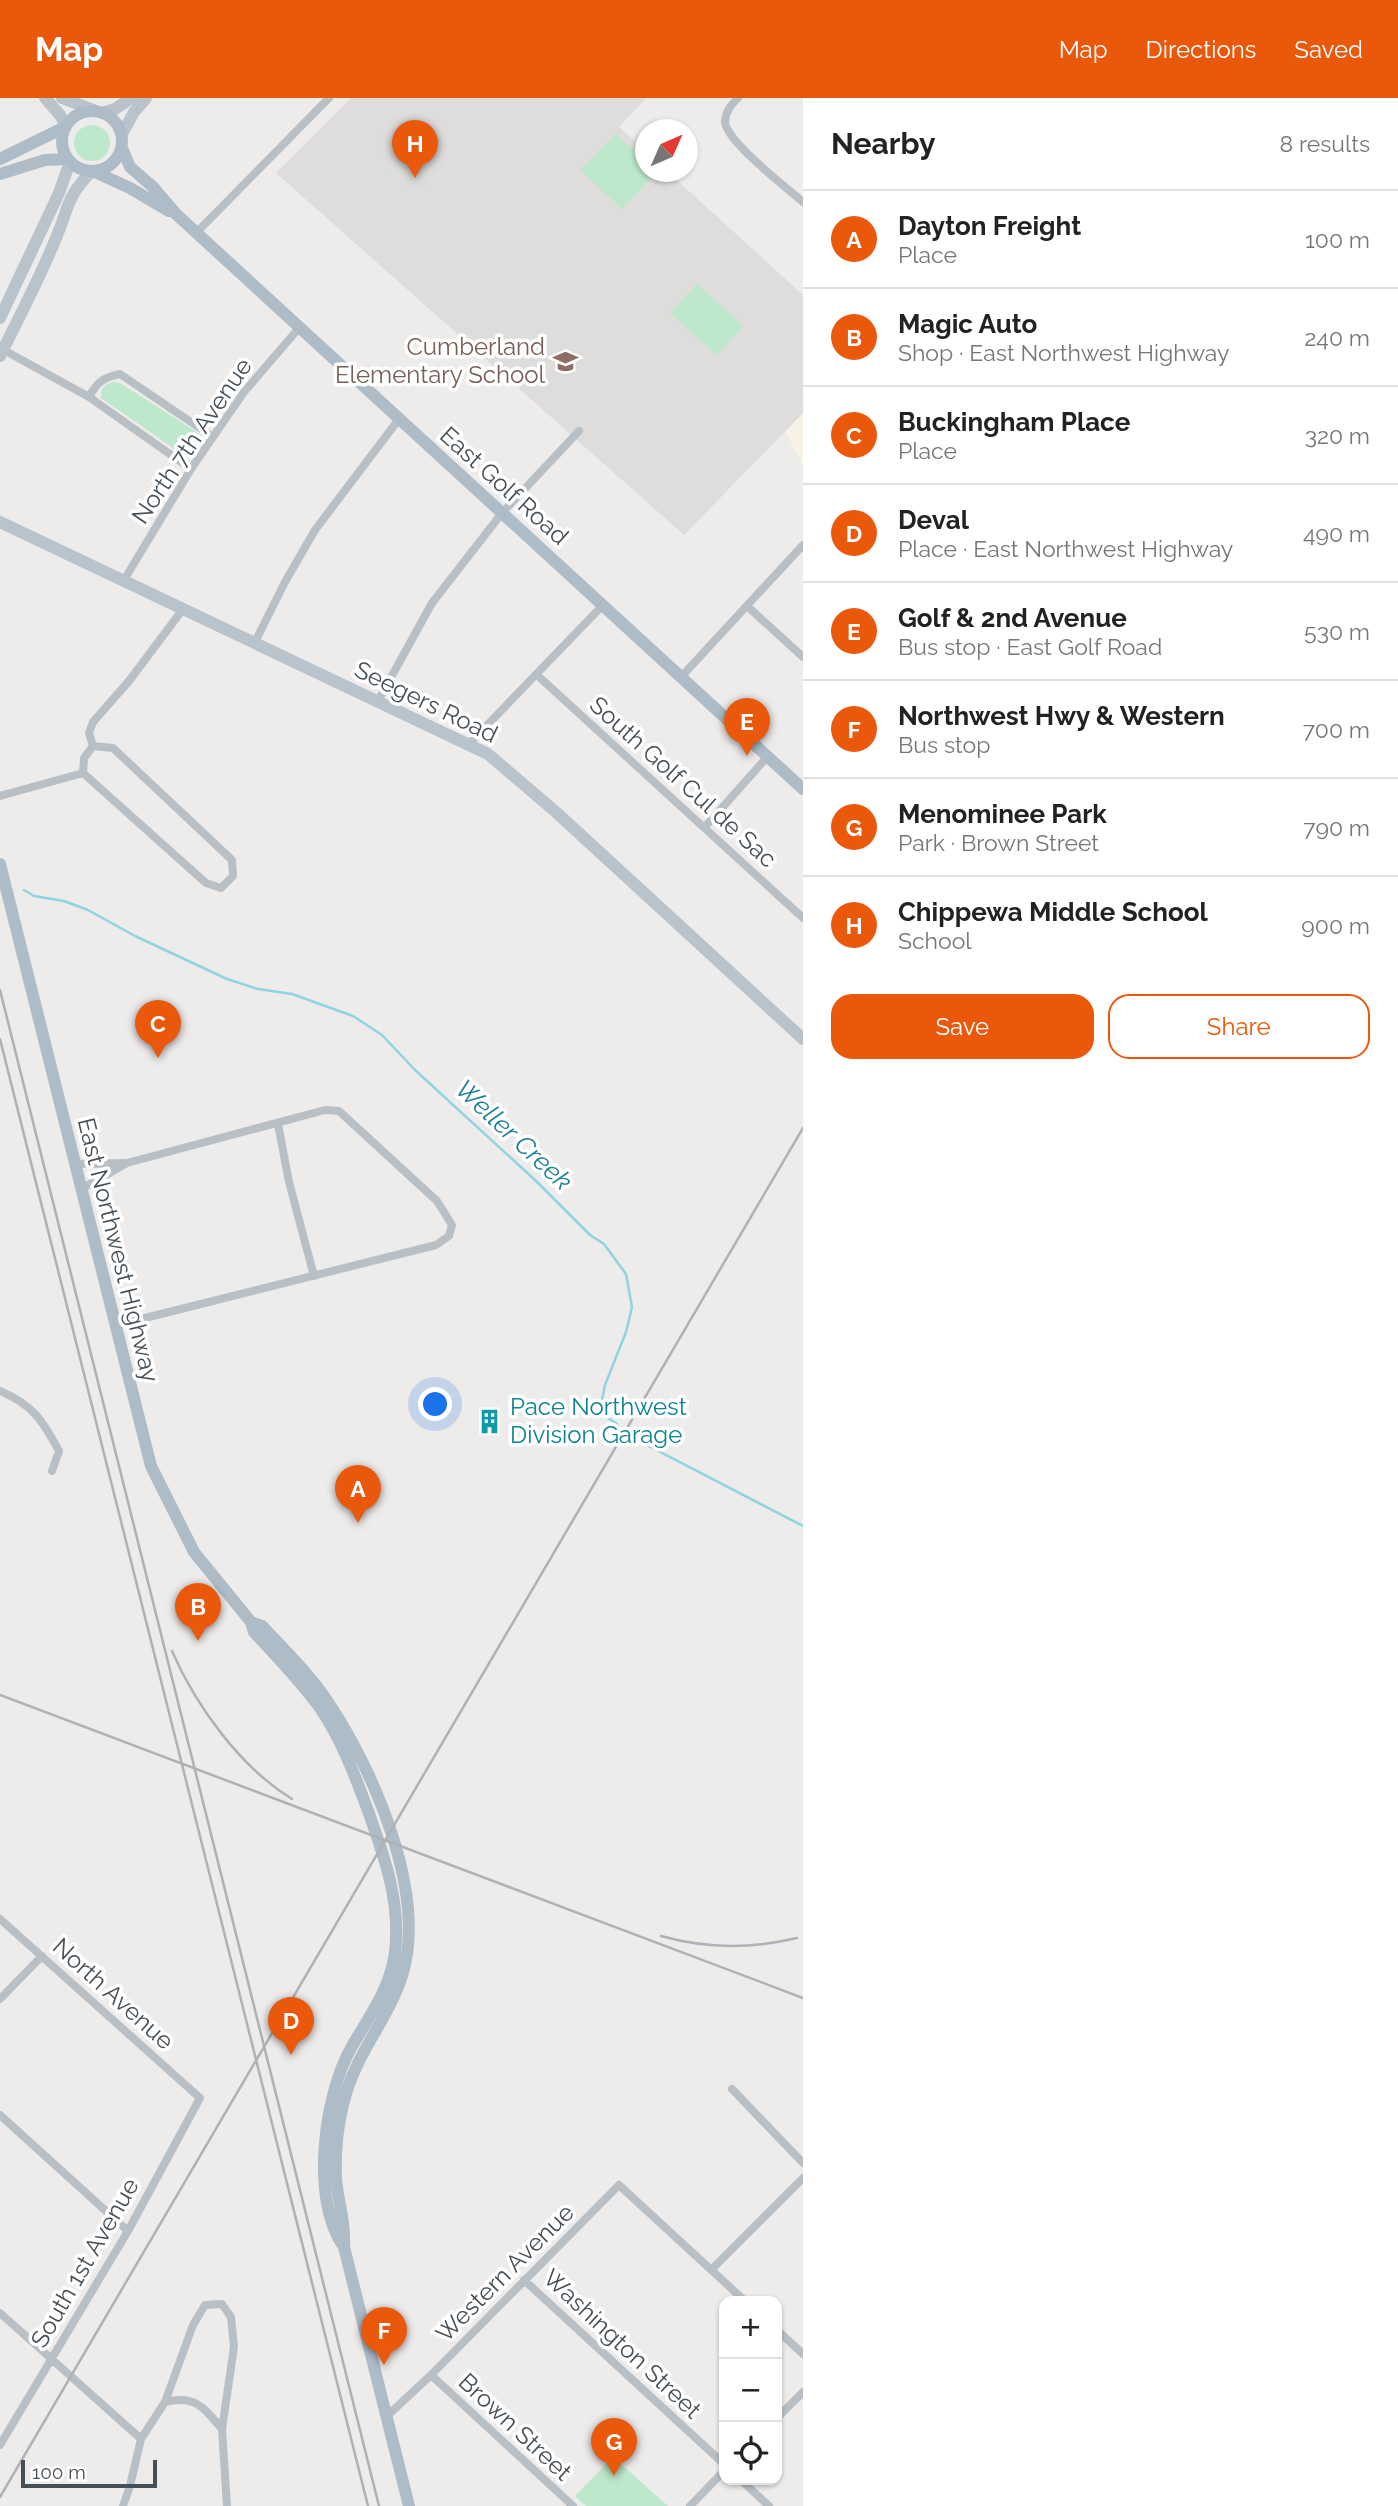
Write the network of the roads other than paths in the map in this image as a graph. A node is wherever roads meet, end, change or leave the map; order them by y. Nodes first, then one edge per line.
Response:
1 (44, 98) edge
2 (62, 98) edge
3 (131, 98) edge
4 (146, 98) edge
5 (329, 98) edge
6 (738, 98) edge
7 (99, 112) junction
8 (66, 126) junction
9 (122, 134) junction
10 (122, 148) junction
11 (0, 159) edge
12 (69, 161) junction
13 (93, 172) junction
14 (0, 174) edge
15 (803, 202) edge
16 (176, 214) junction
17 (196, 233) junction
18 (0, 318) edge
19 (299, 328) junction
20 (1, 351) edge
21 (89, 397) junction
22 (399, 419) junction
23 (579, 431) dead end
24 (214, 437) junction
25 (191, 469) junction
26 (502, 513) junction
27 (0, 522) edge
28 (803, 545) edge
29 (124, 580) junction
30 (603, 605) junction
31 (747, 606) junction
32 (183, 608) junction
33 (255, 642) junction
34 (803, 657) edge
35 (537, 675) junction
36 (682, 676) junction
37 (378, 701) junction
38 (468, 745) junction
39 (93, 746) junction
40 (768, 756) junction
41 (83, 774) junction
42 (803, 789) edge
43 (0, 796) edge
44 (705, 827) junction
45 (0, 864) edge
46 (803, 918) edge
47 (803, 1039) edge
48 (278, 1124) junction
49 (127, 1163) junction
50 (75, 1164) junction
51 (81, 1189) junction
52 (314, 1276) junction
53 (133, 1321) dead end
54 (0, 1391) edge
55 (52, 1471) dead end
56 (0, 1919) edge
57 (42, 1956) junction
58 (0, 1999) edge
59 (732, 2089) dead end
60 (200, 2098) joint
61 (0, 2115) edge
62 (803, 2163) edge
63 (803, 2178) edge
64 (128, 2231) junction
65 (711, 2270) junction
66 (524, 2280) junction
67 (740, 2296) edge
68 (0, 2313) edge
69 (782, 2335) edge
70 (803, 2354) edge
71 (52, 2358) junction
72 (431, 2375) junction
73 (803, 2392) edge
74 (165, 2402) junction
75 (782, 2413) edge
76 (386, 2417) junction
77 (222, 2429) junction
78 (141, 2439) junction
79 (0, 2445) edge
80 (719, 2459) edge
81 (719, 2476) edge
82 (746, 2485) edge
83 (123, 2506) edge
84 (226, 2506) edge
85 (409, 2506) edge
86 (573, 2506) edge
87 (690, 2506) edge
88 (769, 2506) edge

1 - 8 street
2 - 7 street
3 - 7 street
4 - 9 street
5 - 17 street
6 - 15 street
7 - 8 main road
7 - 9 main road
8 - 11 main road
8 - 12 main road
9 - 10 main road
10 - 13 main road
10 - 16 main road, East Golf Road
12 - 13 main road
12 - 14 main road
12 - 18 street
13 - 16 main road, East Golf Road
13 - 20 street
16 - 17 main road, East Golf Road
17 - 19 main road, East Golf Road
19 - 22 main road, East Golf Road
19 - 24 street, North 7th Avenue
20 - 21 street
21 - 24 street
21 - 25 street
22 - 26 main road, East Golf Road
22 - 33 street
23 - 26 street
24 - 25 street, North 7th Avenue
25 - 29 street, North 7th Avenue
26 - 30 main road, East Golf Road
26 - 37 street
27 - 29 street, Seegers Road
28 - 31 street
29 - 32 street, Seegers Road
30 - 35 street
30 - 36 main road, East Golf Road
31 - 34 street
31 - 36 street
32 - 33 street, Seegers Road
32 - 39 street
33 - 37 street, Seegers Road
35 - 38 street
35 - 44 street, South Golf Cul de Sac
36 - 40 main road, East Golf Road
37 - 38 street, Seegers Road
38 - 47 street, Seegers Road
39 - 41 street
39 - 41 street
40 - 42 main road, East Golf Road
40 - 44 street
41 - 43 street
44 - 46 street, South Golf Cul de Sac
45 - 50 main road, East Northwest Highway
48 - 49 street
48 - 52 street
48 - 52 street
49 - 50 street
49 - 51 street
50 - 51 main road, East Northwest Highway
51 - 76 main road, East Northwest Highway
52 - 53 street
54 - 55 street
56 - 57 street, North Avenue
57 - 58 street
57 - 60 street, North Avenue
59 - 62 street
60 - 64 street, South 1st Avenue
61 - 64 street
63 - 65 street
64 - 71 street, South 1st Avenue
65 - 66 street, Western Avenue
65 - 67 street
66 - 72 street, Western Avenue
66 - 80 street, Washington Street
68 - 71 street
69 - 70 street
71 - 78 street
71 - 79 street, South 1st Avenue
72 - 76 street, Western Avenue
72 - 86 street, Brown Street
73 - 75 street
74 - 77 street
74 - 77 street
74 - 78 street
76 - 85 main road, East Northwest Highway
77 - 84 street
78 - 83 street
81 - 87 street
82 - 88 street

